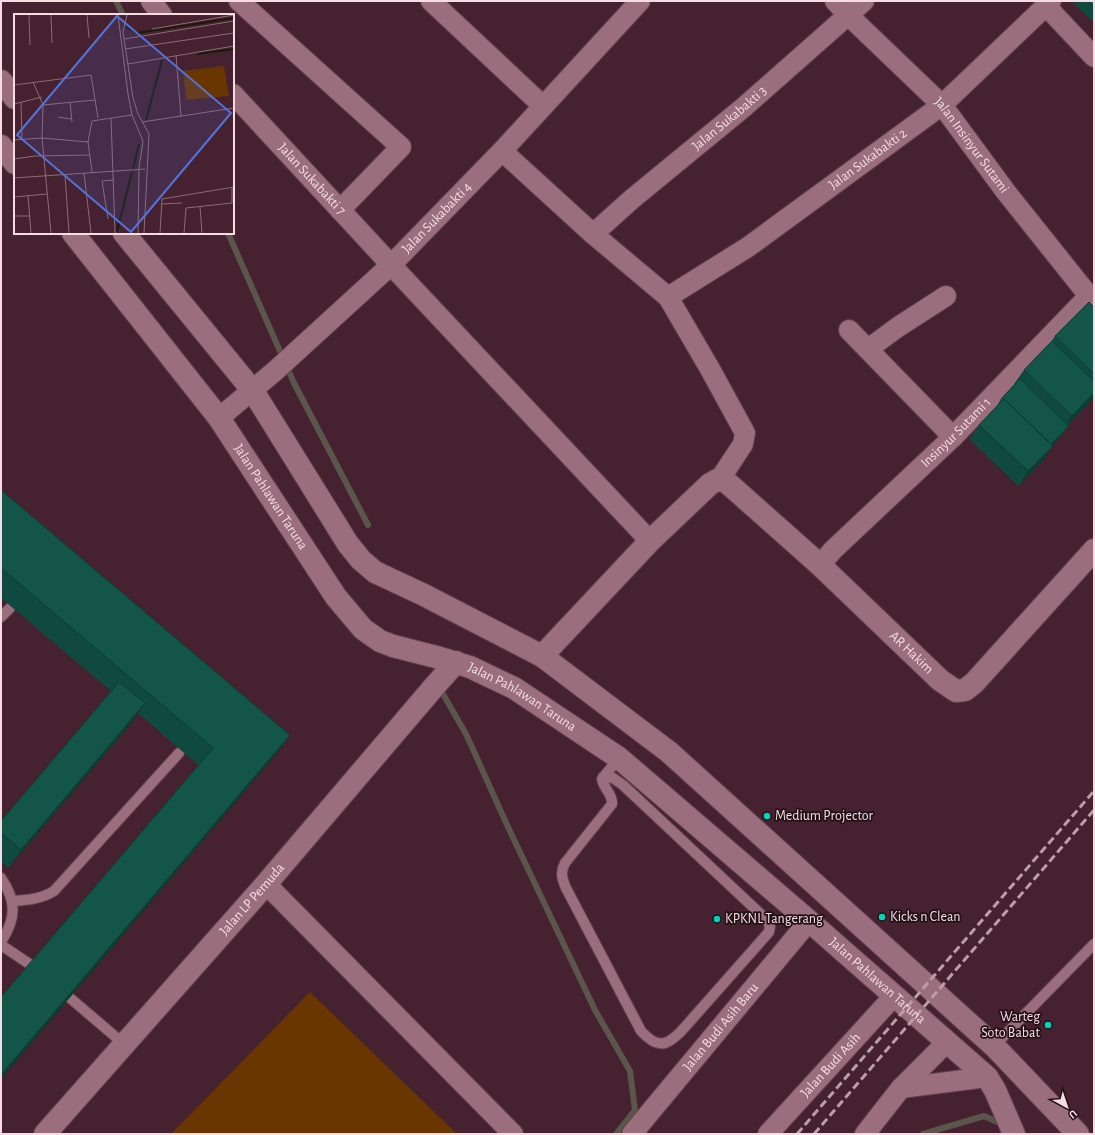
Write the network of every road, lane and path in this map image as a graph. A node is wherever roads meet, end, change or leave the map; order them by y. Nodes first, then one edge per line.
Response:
1 (150, 1) edge
2 (239, 1) edge
3 (432, 1) edge
4 (639, 1) edge
5 (864, 1) edge
6 (1049, 4) edge
7 (842, 8) edge
8 (161, 14) edge
9 (1094, 57) edge
10 (1, 81) edge
11 (234, 95) edge
12 (14, 97) edge
13 (942, 105) junction
14 (543, 106) junction
15 (1, 146) edge
16 (502, 151) junction
17 (14, 162) edge
18 (340, 210) junction
19 (74, 234) edge
20 (125, 234) edge
21 (593, 234) junction
22 (390, 265) junction
23 (946, 296) dead end
24 (668, 297) junction
25 (1091, 298) edge
26 (849, 330) dead end
27 (868, 349) junction
28 (252, 391) junction
29 (219, 418) junction
30 (953, 437) junction
31 (720, 479) junction
32 (650, 541) junction
33 (1094, 550) edge
34 (820, 565) junction
35 (10, 608) dead end
36 (1, 616) edge
37 (542, 656) junction
38 (448, 660) junction
39 (179, 753) dead end
40 (619, 758) junction
41 (603, 777) junction
42 (1, 878) edge
43 (266, 884) junction
44 (13, 901) junction
45 (809, 921) junction
46 (1, 943) edge
47 (1094, 944) edge
48 (32, 965) edge
49 (894, 996) junction
50 (70, 998) edge
51 (947, 1042) junction
52 (124, 1044) junction
53 (994, 1046) junction
54 (991, 1084) junction
55 (901, 1088) junction
56 (45, 1134) edge
57 (513, 1134) edge
58 (632, 1134) edge
59 (768, 1134) edge
60 (865, 1134) edge
61 (1014, 1134) edge
62 (1078, 1134) edge

1 - 8 street
2 - 18 street
3 - 14 street
4 - 14 street, Jalan Sukabakti 4
5 - 7 street, Jalan Sukabakti 3
6 - 9 street
6 - 13 street, Jalan Sukabakti 2
7 - 13 street, Jalan Insinyur Sutami
7 - 21 street, Jalan Sukabakti 3
10 - 12 main road
11 - 18 street, Jalan Sukabakti 7
13 - 24 street, Jalan Sukabakti 2
13 - 25 street, Jalan Insinyur Sutami
14 - 16 street, Jalan Sukabakti 4
15 - 17 main road
16 - 21 street
16 - 22 street, Jalan Sukabakti 4
18 - 22 street, Jalan Sukabakti 7
19 - 29 main road, Jalan Pahlawan Taruna
20 - 28 main road, Jalan Pahlawan Taruna
21 - 24 street
22 - 28 street, Jalan Sukabakti 4
22 - 32 street, Jalan Sukabakti 7
23 - 27 street
24 - 31 street
25 - 30 street, Insinyur Sutami 1
26 - 27 street
27 - 30 street
28 - 29 street, Jalan Sukabakti 4
28 - 37 main road, Jalan Pahlawan Taruna
29 - 38 main road, Jalan Pahlawan Taruna
30 - 34 street, Insinyur Sutami 1
31 - 32 main road
31 - 34 main road, AR Hakim
32 - 37 main road
33 - 34 main road, AR Hakim
35 - 36 lane
37 - 53 main road, Jalan Pahlawan Taruna
38 - 40 main road, Jalan Pahlawan Taruna
38 - 43 main road, Jalan LP Pemuda
39 - 44 lane
40 - 41 lane
40 - 45 main road, Jalan Pahlawan Taruna
41 - 41 lane
42 - 44 lane
43 - 52 main road, Jalan LP Pemuda
43 - 57 street
44 - 46 lane
45 - 49 main road, Jalan Pahlawan Taruna
45 - 58 street, Jalan Budi Asih Baru
46 - 48 lane
47 - 53 lane
49 - 51 main road, Jalan Pahlawan Taruna
49 - 59 street, Jalan Budi Asih
50 - 52 lane
51 - 54 main road, Jalan Pahlawan Taruna
51 - 55 street
52 - 56 main road, Jalan LP Pemuda
53 - 62 main road, Jalan Pahlawan Taruna
54 - 55 street
54 - 61 main road, Jalan Pahlawan Taruna
55 - 60 street

